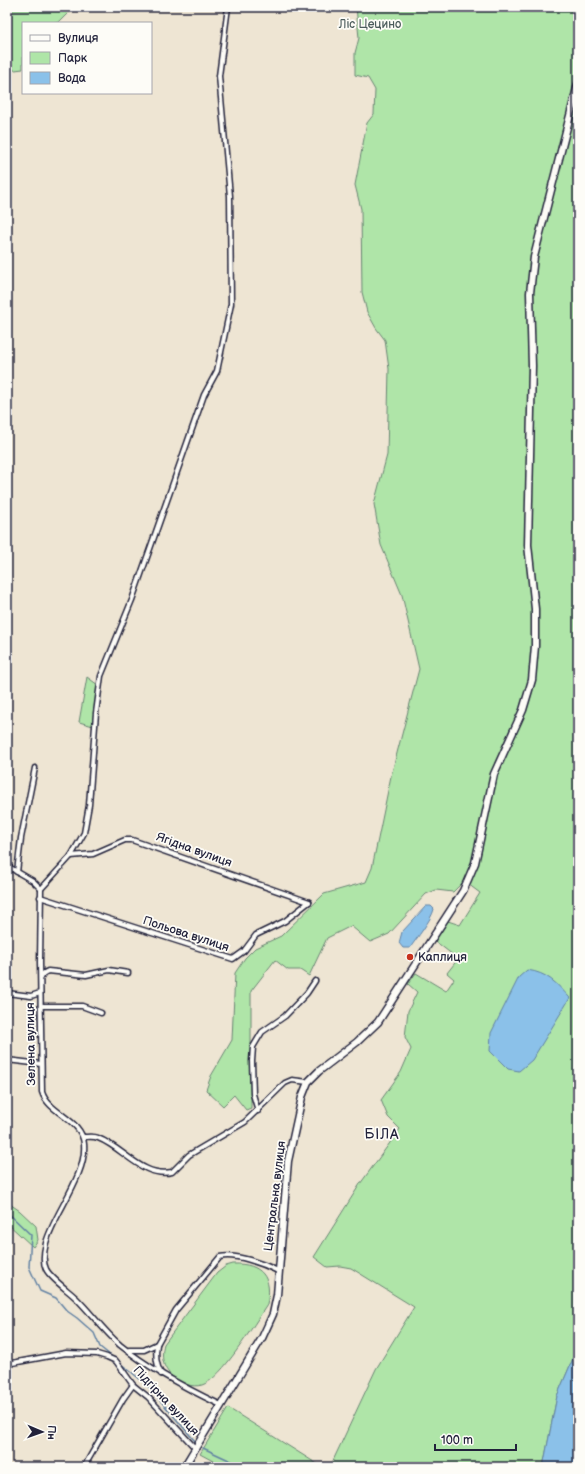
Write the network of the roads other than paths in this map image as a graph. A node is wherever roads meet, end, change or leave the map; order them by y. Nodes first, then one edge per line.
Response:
1 (228, 7) edge
2 (578, 84) edge
3 (35, 768) dead end
4 (71, 856) junction
5 (7, 866) edge
6 (17, 872) junction
7 (41, 889) junction
8 (40, 897) junction
9 (309, 902) joint
10 (128, 973) dead end
11 (40, 978) junction
12 (315, 981) dead end
13 (7, 993) edge
14 (40, 993) junction
15 (41, 1006) junction
16 (101, 1013) dead end
17 (7, 1060) edge
18 (41, 1064) junction
19 (308, 1082) junction
20 (258, 1111) junction
21 (83, 1137) junction
22 (278, 1271) junction
23 (157, 1344) junction
24 (128, 1350) junction
25 (7, 1364) edge
26 (162, 1376) junction
27 (134, 1385) junction
28 (221, 1404) junction
29 (195, 1448) junction
30 (84, 1467) edge
31 (184, 1467) edge

1 - 4 street
2 - 19 main road, Центральна вулиця
3 - 6 street
4 - 7 street
4 - 9 street, Ягідна вулиця
5 - 6 street
6 - 7 street
7 - 8 street, Зелена вулиця
8 - 9 street, Польова вулиця
8 - 11 street, Зелена вулиця
10 - 11 street
11 - 14 street, Зелена вулиця
12 - 20 street
13 - 14 street
14 - 15 street, Зелена вулиця
15 - 16 street
15 - 18 street, Зелена вулиця
17 - 18 street
18 - 21 street, Зелена вулиця
19 - 20 street
19 - 22 main road, Центральна вулиця
20 - 21 street
21 - 24 street
22 - 23 street
22 - 28 main road, Центральна вулиця
23 - 24 street
23 - 26 street
24 - 26 street
25 - 27 street, Підгірна вулиця
26 - 28 street
27 - 29 street, Підгірна вулиця
27 - 30 street
28 - 29 main road, Центральна вулиця
29 - 31 main road, Центральна вулиця

